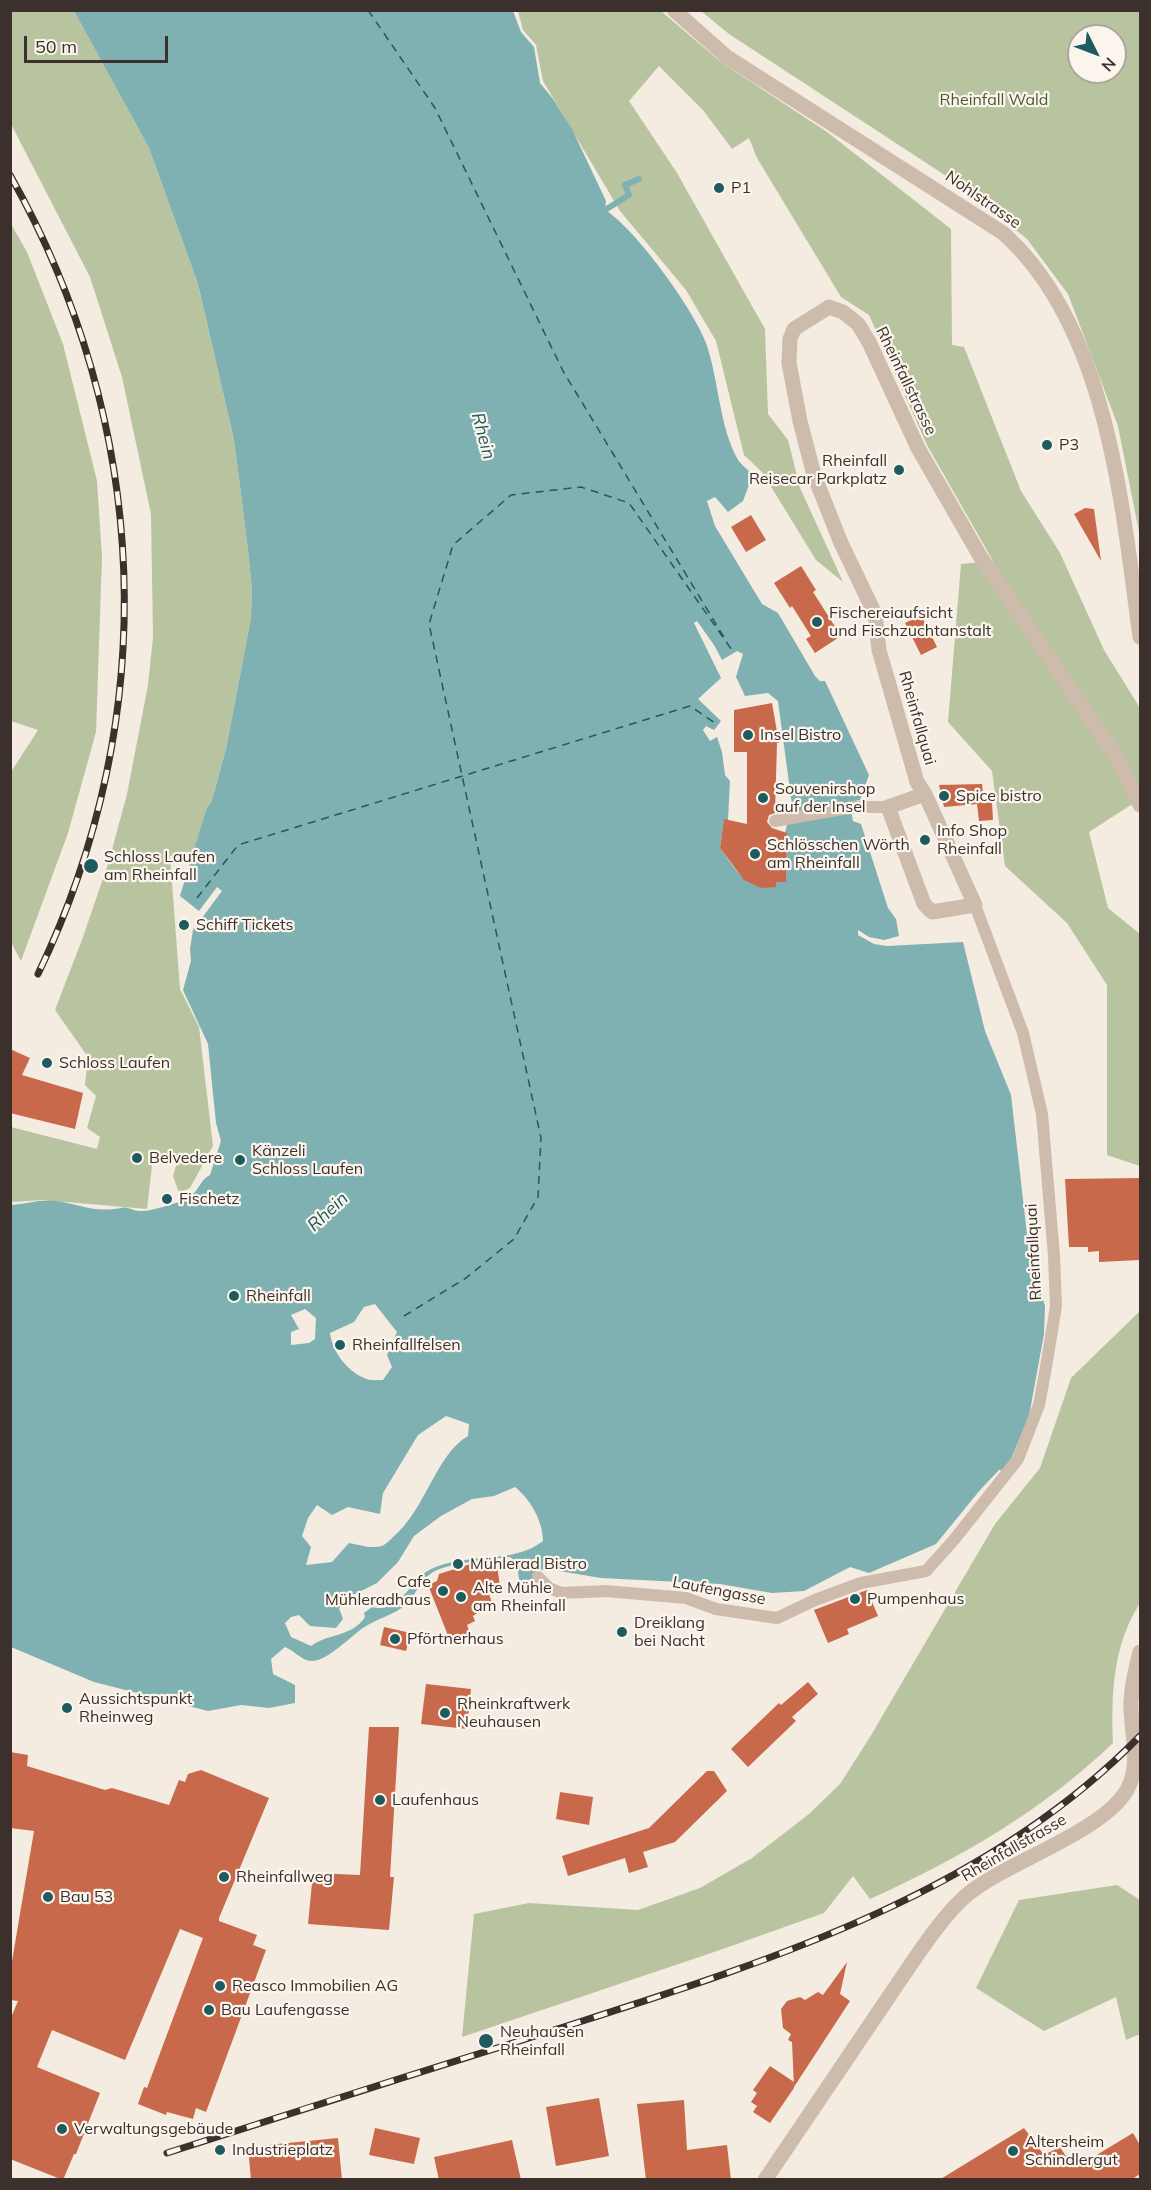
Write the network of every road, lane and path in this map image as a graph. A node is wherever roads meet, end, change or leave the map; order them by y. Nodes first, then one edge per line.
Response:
1 (674, 10) edge
2 (1140, 636) edge
3 (879, 650) joint
4 (925, 794) junction
5 (1140, 804) edge
6 (888, 807) junction
7 (775, 821) dead end
8 (975, 905) junction
9 (926, 1571) joint
10 (538, 1577) dead end
11 (1140, 1652) edge
12 (765, 2180) edge

1 - 2 street, Nohlstrasse
3 - 4 street, Rheinfallquai
3 - 5 street, Rheinfallstrasse
4 - 6 street
4 - 8 street, Rheinfallquai
6 - 7 street
6 - 8 street
8 - 9 street, Rheinfallquai
9 - 10 street, Laufengasse
11 - 12 street, Rheinfallstrasse

